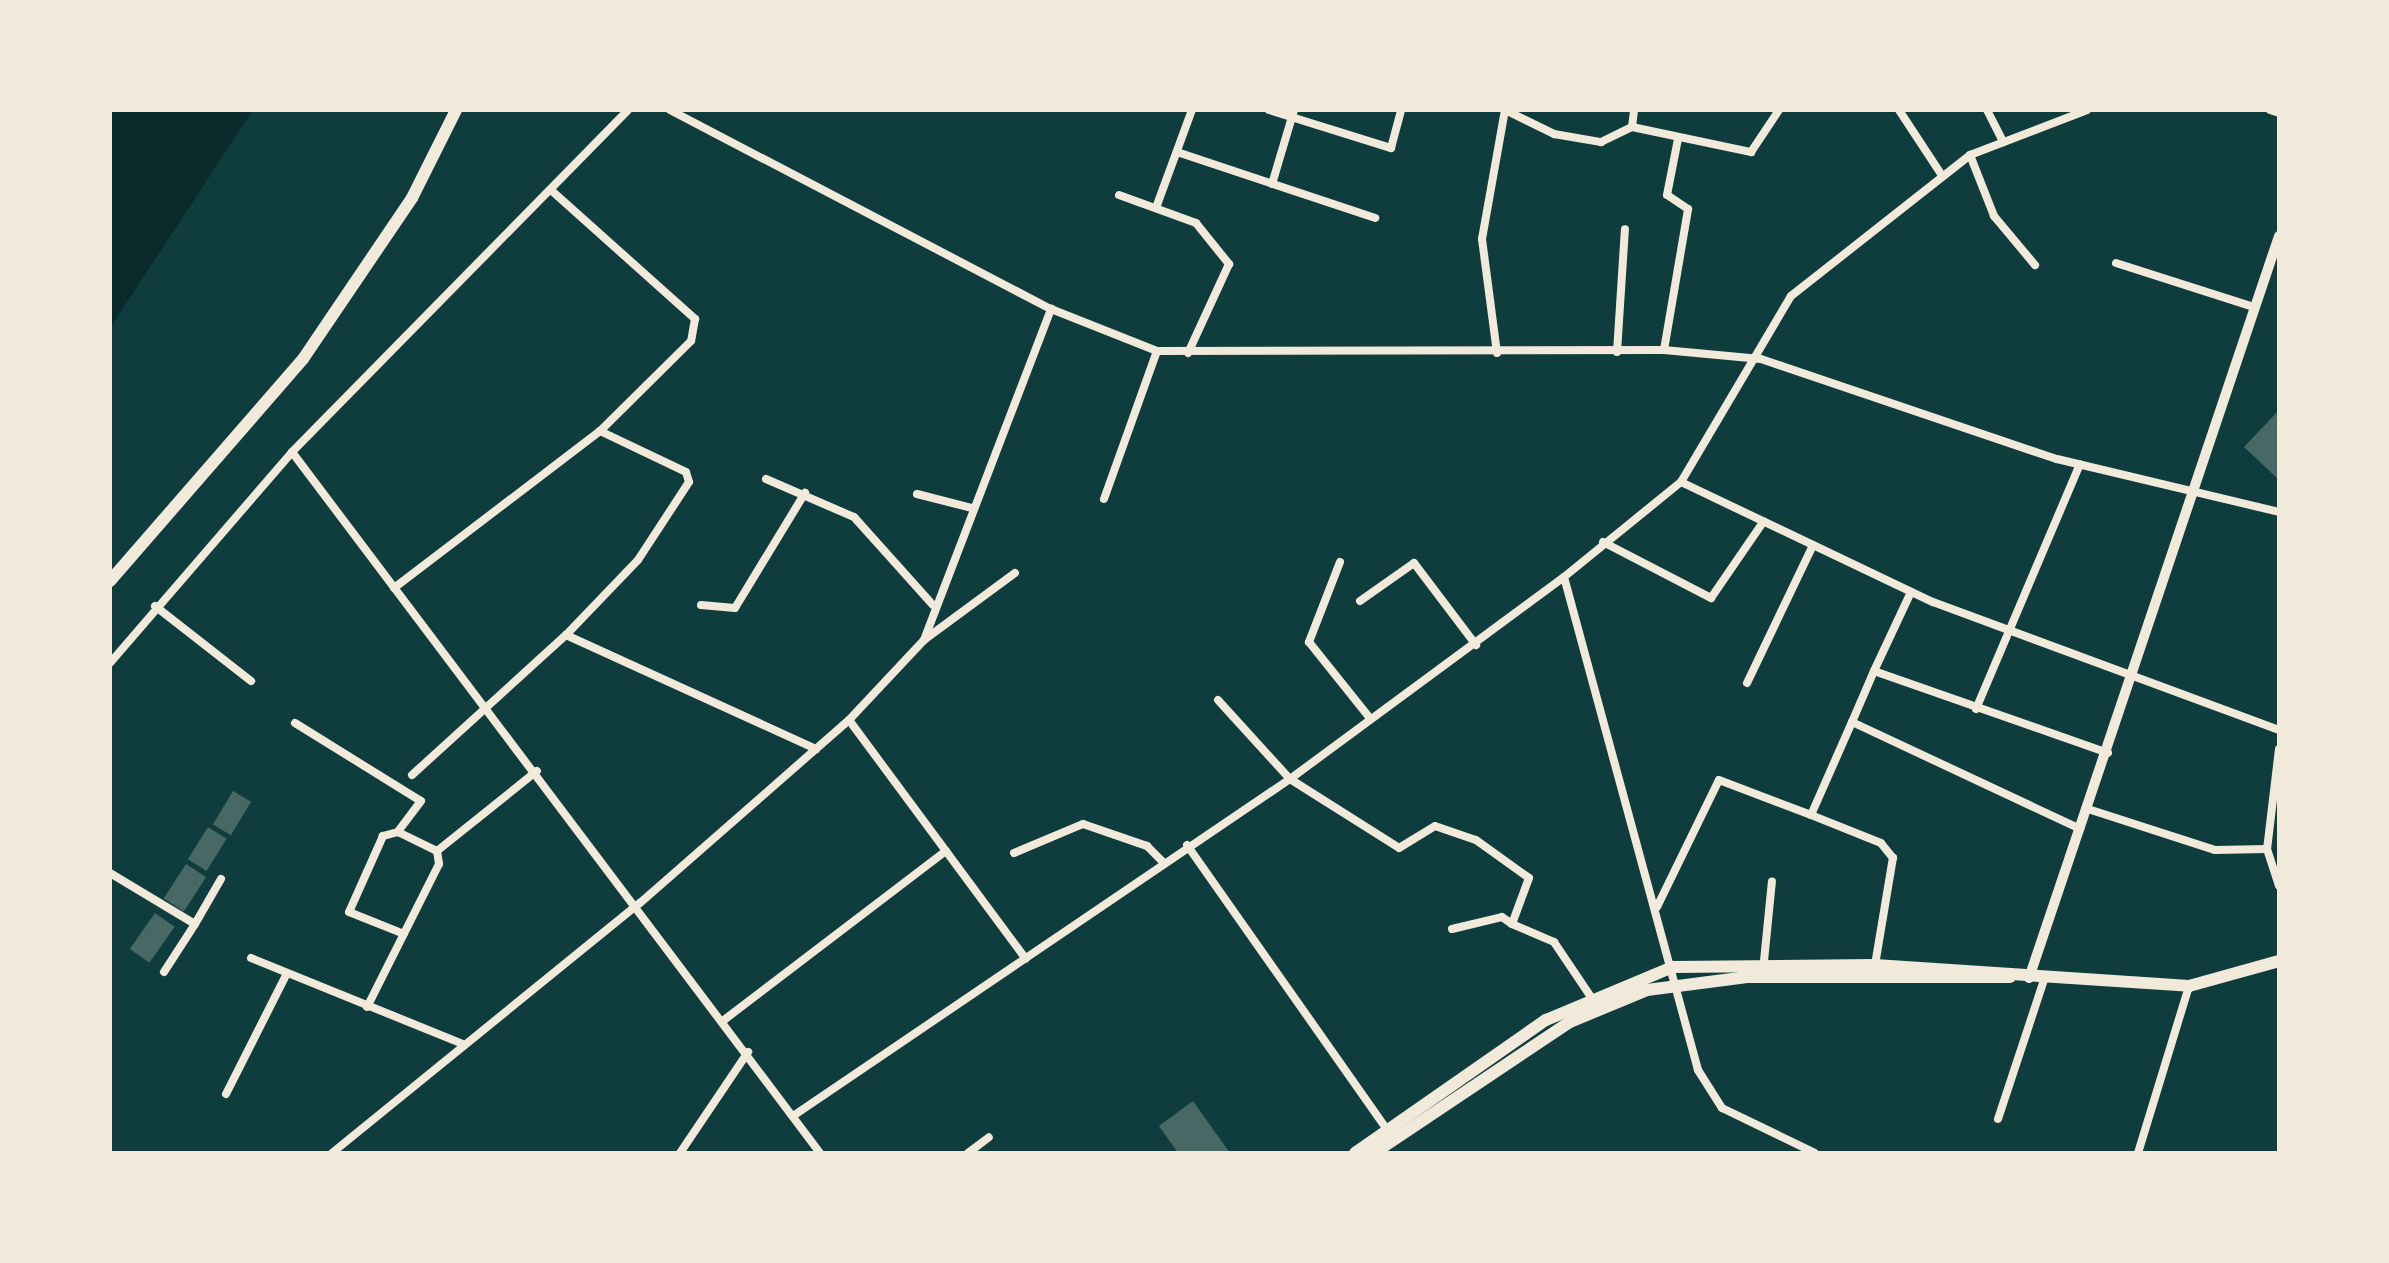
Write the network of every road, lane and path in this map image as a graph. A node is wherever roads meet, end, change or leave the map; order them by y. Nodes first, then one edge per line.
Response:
1 (456, 110) edge
2 (628, 110) edge
3 (670, 110) edge
4 (1192, 110) edge
5 (1269, 110) edge
6 (1401, 110) edge
7 (1505, 110) edge
8 (1634, 110) edge
9 (1780, 110) edge
10 (1898, 110) edge
11 (1987, 110) edge
12 (2086, 110) edge
13 (2270, 110) edge
14 (2279, 113) edge
15 (1293, 114) edge
16 (1632, 127) junction
17 (1678, 140) junction
18 (2003, 142) junction
19 (1177, 152) junction
20 (1968, 156) junction
21 (1945, 172) junction
22 (1272, 184) junction
23 (552, 191) junction
24 (1119, 195) dead end
25 (1157, 206) junction
26 (1374, 218) dead end
27 (1625, 228) dead end
28 (2279, 236) edge
29 (2116, 263) dead end
30 (2035, 264) dead end
31 (2254, 307) junction
32 (1051, 309) junction
33 (1156, 350) junction
34 (1664, 350) junction
35 (1617, 352) junction
36 (1188, 353) junction
37 (1498, 353) junction
38 (1761, 360) junction
39 (600, 431) junction
40 (292, 452) junction
41 (2080, 464) junction
42 (766, 479) dead end
43 (1680, 482) junction
44 (2192, 488) junction
45 (804, 493) junction
46 (916, 494) dead end
47 (1104, 498) dead end
48 (972, 508) junction
49 (2279, 512) edge
50 (1764, 521) junction
51 (1603, 542) junction
52 (1813, 545) junction
53 (1340, 562) dead end
54 (1015, 573) dead end
55 (1564, 577) junction
56 (110, 581) edge
57 (394, 588) junction
58 (1911, 592) junction
59 (1360, 600) dead end
60 (934, 604) junction
61 (701, 605) dead end
62 (155, 606) junction
63 (2005, 630) junction
64 (566, 634) junction
65 (924, 640) junction
66 (1476, 644) junction
67 (110, 663) edge
68 (1874, 671) junction
69 (2131, 676) junction
70 (251, 681) dead end
71 (1747, 683) dead end
72 (1218, 700) dead end
73 (485, 704) junction
74 (1976, 709) junction
75 (1369, 717) junction
76 (849, 720) junction
77 (1852, 722) junction
78 (295, 723) dead end
79 (2279, 730) edge
80 (816, 749) junction
81 (2279, 749) edge
82 (2108, 754) junction
83 (536, 772) junction
84 (412, 775) dead end
85 (1290, 779) junction
86 (2088, 810) junction
87 (1811, 816) junction
88 (2080, 830) junction
89 (398, 832) junction
90 (1187, 845) junction
91 (2267, 849) junction
92 (437, 851) junction
93 (946, 851) junction
94 (1014, 852) dead end
95 (1164, 863) junction
96 (110, 873) edge
97 (221, 880) dead end
98 (1772, 881) dead end
99 (2279, 886) edge
100 (640, 902) junction
101 (1657, 907) junction
102 (195, 924) junction
103 (1512, 924) junction
104 (1452, 929) dead end
105 (404, 934) junction
106 (250, 958) dead end
107 (1026, 959) junction
108 (1764, 961) junction
109 (2279, 961) edge
110 (1875, 965) junction
111 (1673, 967) junction
112 (164, 972) dead end
113 (286, 975) junction
114 (2013, 976) junction
115 (2045, 977) junction
116 (2029, 978) junction
117 (1679, 984) junction
118 (2189, 986) junction
119 (1590, 997) junction
120 (367, 1007) junction
121 (724, 1020) junction
122 (463, 1044) junction
123 (748, 1052) junction
124 (226, 1094) dead end
125 (794, 1116) junction
126 (1998, 1119) dead end
127 (1387, 1130) junction
128 (989, 1137) dead end
129 (332, 1153) edge
130 (680, 1153) edge
131 (820, 1153) edge
132 (968, 1153) edge
133 (1355, 1153) edge
134 (1374, 1153) edge
135 (1815, 1153) edge
136 (2138, 1153) edge

1 - 56 main road
2 - 23 street
3 - 32 street
4 - 19 street
5 - 15 street
6 - 15 street
7 - 16 street
7 - 37 street
8 - 16 street
9 - 17 street
10 - 21 street
11 - 18 street
12 - 18 street
13 - 14 street
15 - 22 street
16 - 17 street
17 - 34 street
18 - 20 street
19 - 22 street
19 - 25 street
20 - 21 street
20 - 30 street
21 - 38 street
22 - 26 street
23 - 39 street
23 - 40 street
24 - 25 street
25 - 36 street
27 - 35 street
28 - 31 street
29 - 31 street
31 - 44 street
32 - 33 street
32 - 48 street
33 - 36 street
33 - 47 street
34 - 35 street
34 - 38 street
35 - 37 street
36 - 37 street
38 - 41 street
38 - 43 street
39 - 57 street
39 - 64 street
40 - 57 street
40 - 62 street
41 - 44 street
41 - 63 street
42 - 45 street
43 - 50 street
43 - 51 street
44 - 49 street
44 - 69 street
45 - 60 street
45 - 61 street
46 - 48 street
48 - 60 street
50 - 51 street
50 - 52 street
51 - 55 street
52 - 58 street
52 - 71 street
53 - 75 street
54 - 65 street
55 - 66 street
55 - 101 street
57 - 73 street
58 - 63 street
58 - 68 street
59 - 66 street
60 - 65 street
62 - 67 street
62 - 70 street
63 - 69 street
63 - 74 street
64 - 73 street
64 - 80 street
65 - 76 street
66 - 75 street
68 - 74 street
68 - 77 street
69 - 79 street
69 - 82 street
72 - 85 street
73 - 83 street
73 - 84 street
74 - 82 street
75 - 85 street
76 - 80 street
76 - 93 street
77 - 87 street
77 - 88 street
78 - 89 street
80 - 100 street
81 - 91 street
82 - 86 street
83 - 92 street
83 - 100 street
85 - 90 street
85 - 103 street
86 - 88 street
86 - 91 street
87 - 101 street
87 - 110 street
88 - 116 street
89 - 92 street
89 - 105 street
90 - 95 street
90 - 127 street
91 - 99 street
92 - 105 street
93 - 107 street
93 - 121 street
94 - 95 street
95 - 107 street
96 - 102 street
97 - 102 street
98 - 108 street
100 - 121 street
100 - 122 street
101 - 111 street
102 - 112 street
103 - 104 street
103 - 119 street
105 - 120 street
106 - 113 street
107 - 125 street
108 - 110 main road
108 - 111 main road
109 - 118 main road
110 - 114 main road
111 - 117 street
111 - 119 main road
113 - 120 street
113 - 124 street
114 - 116 main road
114 - 117 main road
115 - 116 main road
115 - 118 main road
115 - 126 street
117 - 134 main road
117 - 135 street
118 - 136 street
119 - 127 main road
120 - 122 street
121 - 123 street
122 - 129 street
123 - 125 street
123 - 130 street
125 - 131 street
127 - 133 main road
128 - 132 street

